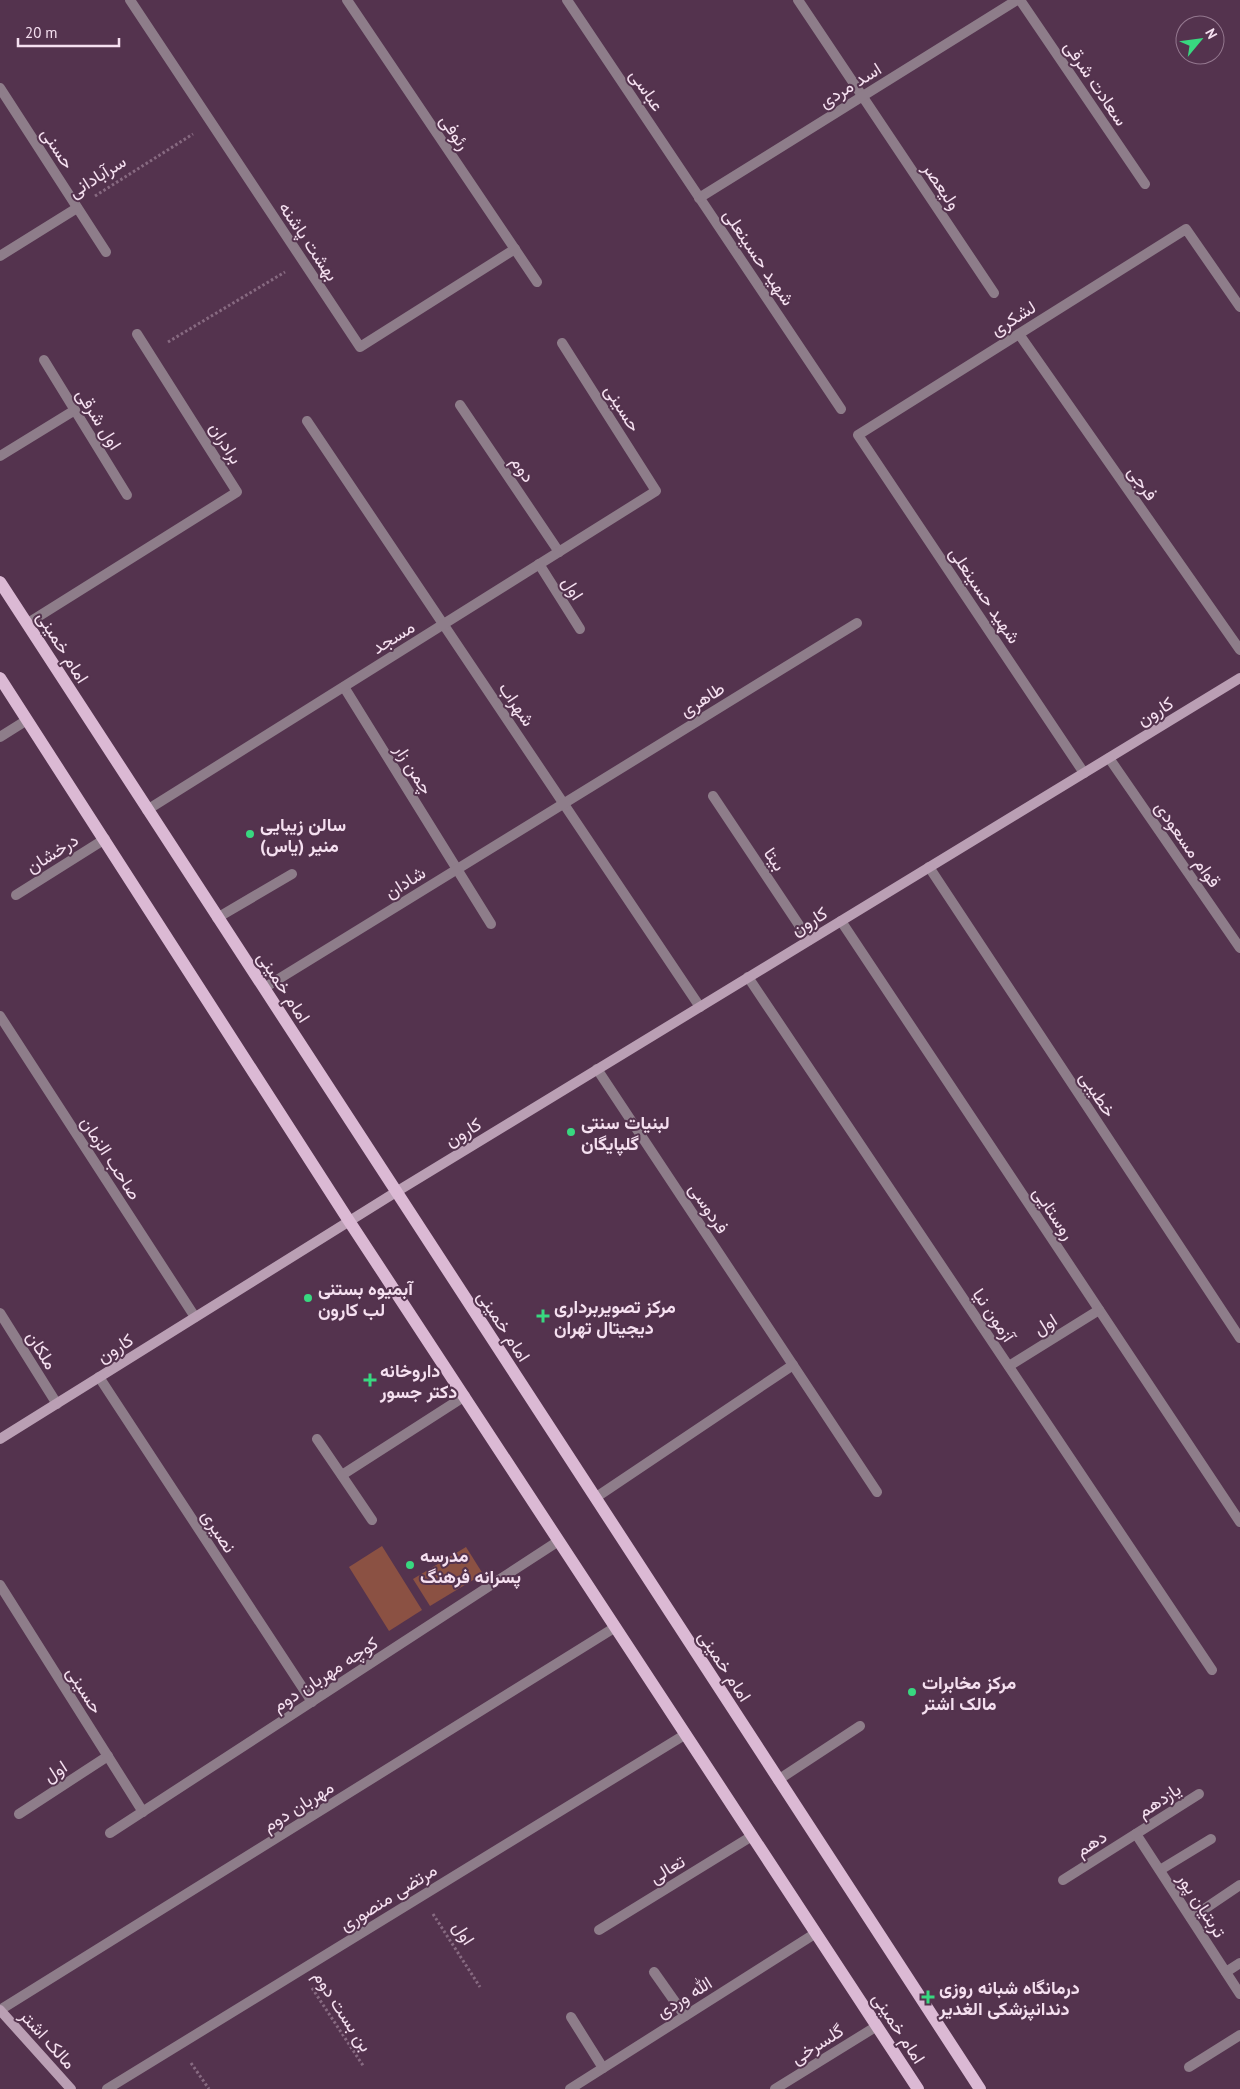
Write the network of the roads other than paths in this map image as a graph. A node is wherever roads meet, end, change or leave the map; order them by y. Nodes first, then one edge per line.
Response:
1 (130, 0) edge
2 (347, 0) edge
3 (567, 0) edge
4 (798, 0) edge
5 (1019, 0) edge
6 (0, 88) edge
7 (863, 96) junction
8 (1145, 184) dead end
9 (699, 198) junction
10 (78, 208) junction
11 (515, 249) junction
12 (106, 252) dead end
13 (0, 256) edge
14 (537, 282) dead end
15 (994, 293) dead end
16 (1240, 307) edge
17 (137, 334) dead end
18 (1019, 334) junction
19 (562, 343) dead end
20 (44, 360) dead end
21 (460, 404) dead end
22 (841, 409) dead end
23 (74, 410) junction
24 (307, 421) dead end
25 (858, 435) joint
26 (0, 456) edge
27 (656, 491) joint
28 (127, 495) dead end
29 (559, 552) junction
30 (539, 564) junction
31 (0, 582) edge
32 (28, 623) junction
33 (858, 623) dead end
34 (444, 624) junction
35 (580, 629) dead end
36 (1240, 650) edge
37 (0, 678) edge
38 (1240, 678) edge
39 (344, 687) junction
40 (27, 720) junction
41 (0, 737) edge
42 (1109, 758) junction
43 (1084, 773) junction
44 (713, 796) dead end
45 (564, 804) junction
46 (148, 810) junction
47 (105, 839) junction
48 (930, 868) junction
49 (457, 869) junction
50 (292, 874) dead end
51 (16, 895) dead end
52 (217, 918) junction
53 (841, 921) junction
54 (491, 924) dead end
55 (809, 940) junction
56 (1240, 948) edge
57 (748, 977) junction
58 (264, 988) junction
59 (700, 1007) junction
60 (0, 1016) edge
61 (597, 1069) junction
62 (396, 1192) junction
63 (348, 1221) junction
64 (1099, 1310) junction
65 (0, 1313) edge
66 (195, 1317) junction
67 (1240, 1338) edge
68 (794, 1365) junction
69 (1009, 1366) junction
70 (98, 1377) junction
71 (464, 1396) junction
72 (57, 1404) junction
73 (0, 1439) edge
74 (318, 1439) dead end
75 (342, 1475) junction
76 (877, 1492) dead end
77 (595, 1498) junction
78 (372, 1520) dead end
79 (1240, 1522) edge
80 (557, 1542) junction
81 (0, 1585) edge
82 (614, 1628) junction
83 (1212, 1670) dead end
84 (312, 1702) junction
85 (860, 1726) dead end
86 (686, 1734) junction
87 (108, 1756) junction
88 (778, 1780) junction
89 (1199, 1794) dead end
90 (143, 1812) junction
91 (19, 1814) dead end
92 (110, 1833) dead end
93 (1136, 1834) junction
94 (752, 1836) junction
95 (1210, 1839) dead end
96 (1160, 1870) junction
97 (1063, 1880) dead end
98 (1240, 1884) edge
99 (1191, 1918) junction
100 (599, 1930) dead end
101 (816, 1933) junction
102 (1240, 1963) edge
103 (654, 1972) dead end
104 (1226, 1972) junction
105 (1240, 1994) edge
106 (0, 2010) edge
107 (685, 2016) junction
108 (570, 2017) dead end
109 (877, 2026) junction
110 (1240, 2035) edge
111 (1189, 2067) dead end
112 (603, 2068) junction
113 (71, 2089) edge
114 (108, 2089) edge
115 (570, 2089) edge
116 (774, 2089) edge
117 (918, 2089) edge
118 (980, 2089) edge

1 - 11 street, بهشت پاشنه
2 - 11 street, رئوفی
3 - 9 street, عباسی
4 - 7 street, ولیعصر
5 - 7 street, اسد مردی
5 - 8 street, سعادت شرقی
6 - 10 street, حسنی
7 - 9 street, اسد مردی
7 - 15 street, ولیعصر
9 - 22 street, شهید حسینعلی
10 - 12 street, حسنی
10 - 13 street, سرآبادانی
11 - 14 street, رئوفی
16 - 18 street, لشکری
17 - 32 street, برادران
18 - 25 street, لشکری
18 - 36 street, فرجی
19 - 27 street, حسینی
20 - 23 street, اول شرقی
21 - 29 street, دوم
23 - 26 street
23 - 28 street, اول شرقی
24 - 34 street, شهراب
25 - 43 street, شهید حسینعلی
27 - 29 street, مسجد
29 - 30 street, مسجد
30 - 34 street, مسجد
30 - 35 street, اول
31 - 32 main road, امام خمینی
32 - 46 main road, امام خمینی
33 - 45 street, طاهری
34 - 39 street, مسجد
34 - 45 street, شهراب
37 - 40 main road, امام خمینی
38 - 42 main road, کارون
39 - 46 street, مسجد
39 - 49 street, چمن زار
40 - 41 street
40 - 47 main road, امام خمینی
42 - 43 main road, کارون
42 - 56 street, قوام مسعودی
43 - 48 main road, کارون
44 - 55 street, بیتا
45 - 49 street, شادان
45 - 59 street, شهراب
46 - 52 main road, امام خمینی
47 - 51 street, درخشان
47 - 63 main road, امام خمینی
48 - 53 main road, کارون
48 - 67 street, خطیبی
49 - 54 street
49 - 58 street, شادان
50 - 52 street
52 - 58 main road, امام خمینی
53 - 55 main road, کارون
53 - 64 street, روستایی
55 - 57 main road, کارون
57 - 59 main road, کارون
57 - 69 street, آزمون نیا
58 - 62 main road, امام خمینی
59 - 61 main road, کارون
60 - 66 street, صاحب الزمان
61 - 62 main road, کارون
61 - 68 street, فردوسی
62 - 63 main road, کارون
62 - 77 main road, امام خمینی
63 - 66 main road, کارون
63 - 71 main road, امام خمینی
64 - 69 street, اول
64 - 79 street, روستایی
65 - 72 street, ملکان
66 - 70 main road, کارون
68 - 76 street, فردوسی
68 - 77 street
69 - 83 street, آزمون نیا
70 - 72 main road, کارون
70 - 84 street, نصیری
71 - 75 street
71 - 80 main road, امام خمینی
72 - 73 main road, کارون
74 - 75 street
75 - 78 street
77 - 88 main road, امام خمینی
80 - 82 main road, امام خمینی
80 - 84 street, کوچه مهربان دوم
81 - 87 street, حسینی
82 - 86 main road, امام خمینی
82 - 106 street, مهربان دوم
84 - 90 street, کوچه مهربان دوم
85 - 88 street
86 - 94 main road, امام خمینی
86 - 114 street, مرتضی منصوری
87 - 90 street, حسینی
87 - 91 street, اول
88 - 118 main road, امام خمینی
89 - 93 street, یازدهم
90 - 92 street, کوچه مهربان دوم
93 - 96 street, تربتیان پور
93 - 97 street, دهم
94 - 100 street, تعالی
94 - 101 main road, امام خمینی
95 - 96 street
96 - 99 street, تربتیان پور
98 - 99 street
99 - 104 street, تربتیان پور
101 - 107 street, الله وردی
101 - 109 main road, امام خمینی
102 - 104 street
103 - 107 street
104 - 105 street, تربتیان پور
106 - 113 main road, مالک اشتر
107 - 112 street, الله وردی
108 - 112 street
109 - 116 street, گلسرخی
109 - 117 main road, امام خمینی
110 - 111 street
112 - 115 street, الله وردی

